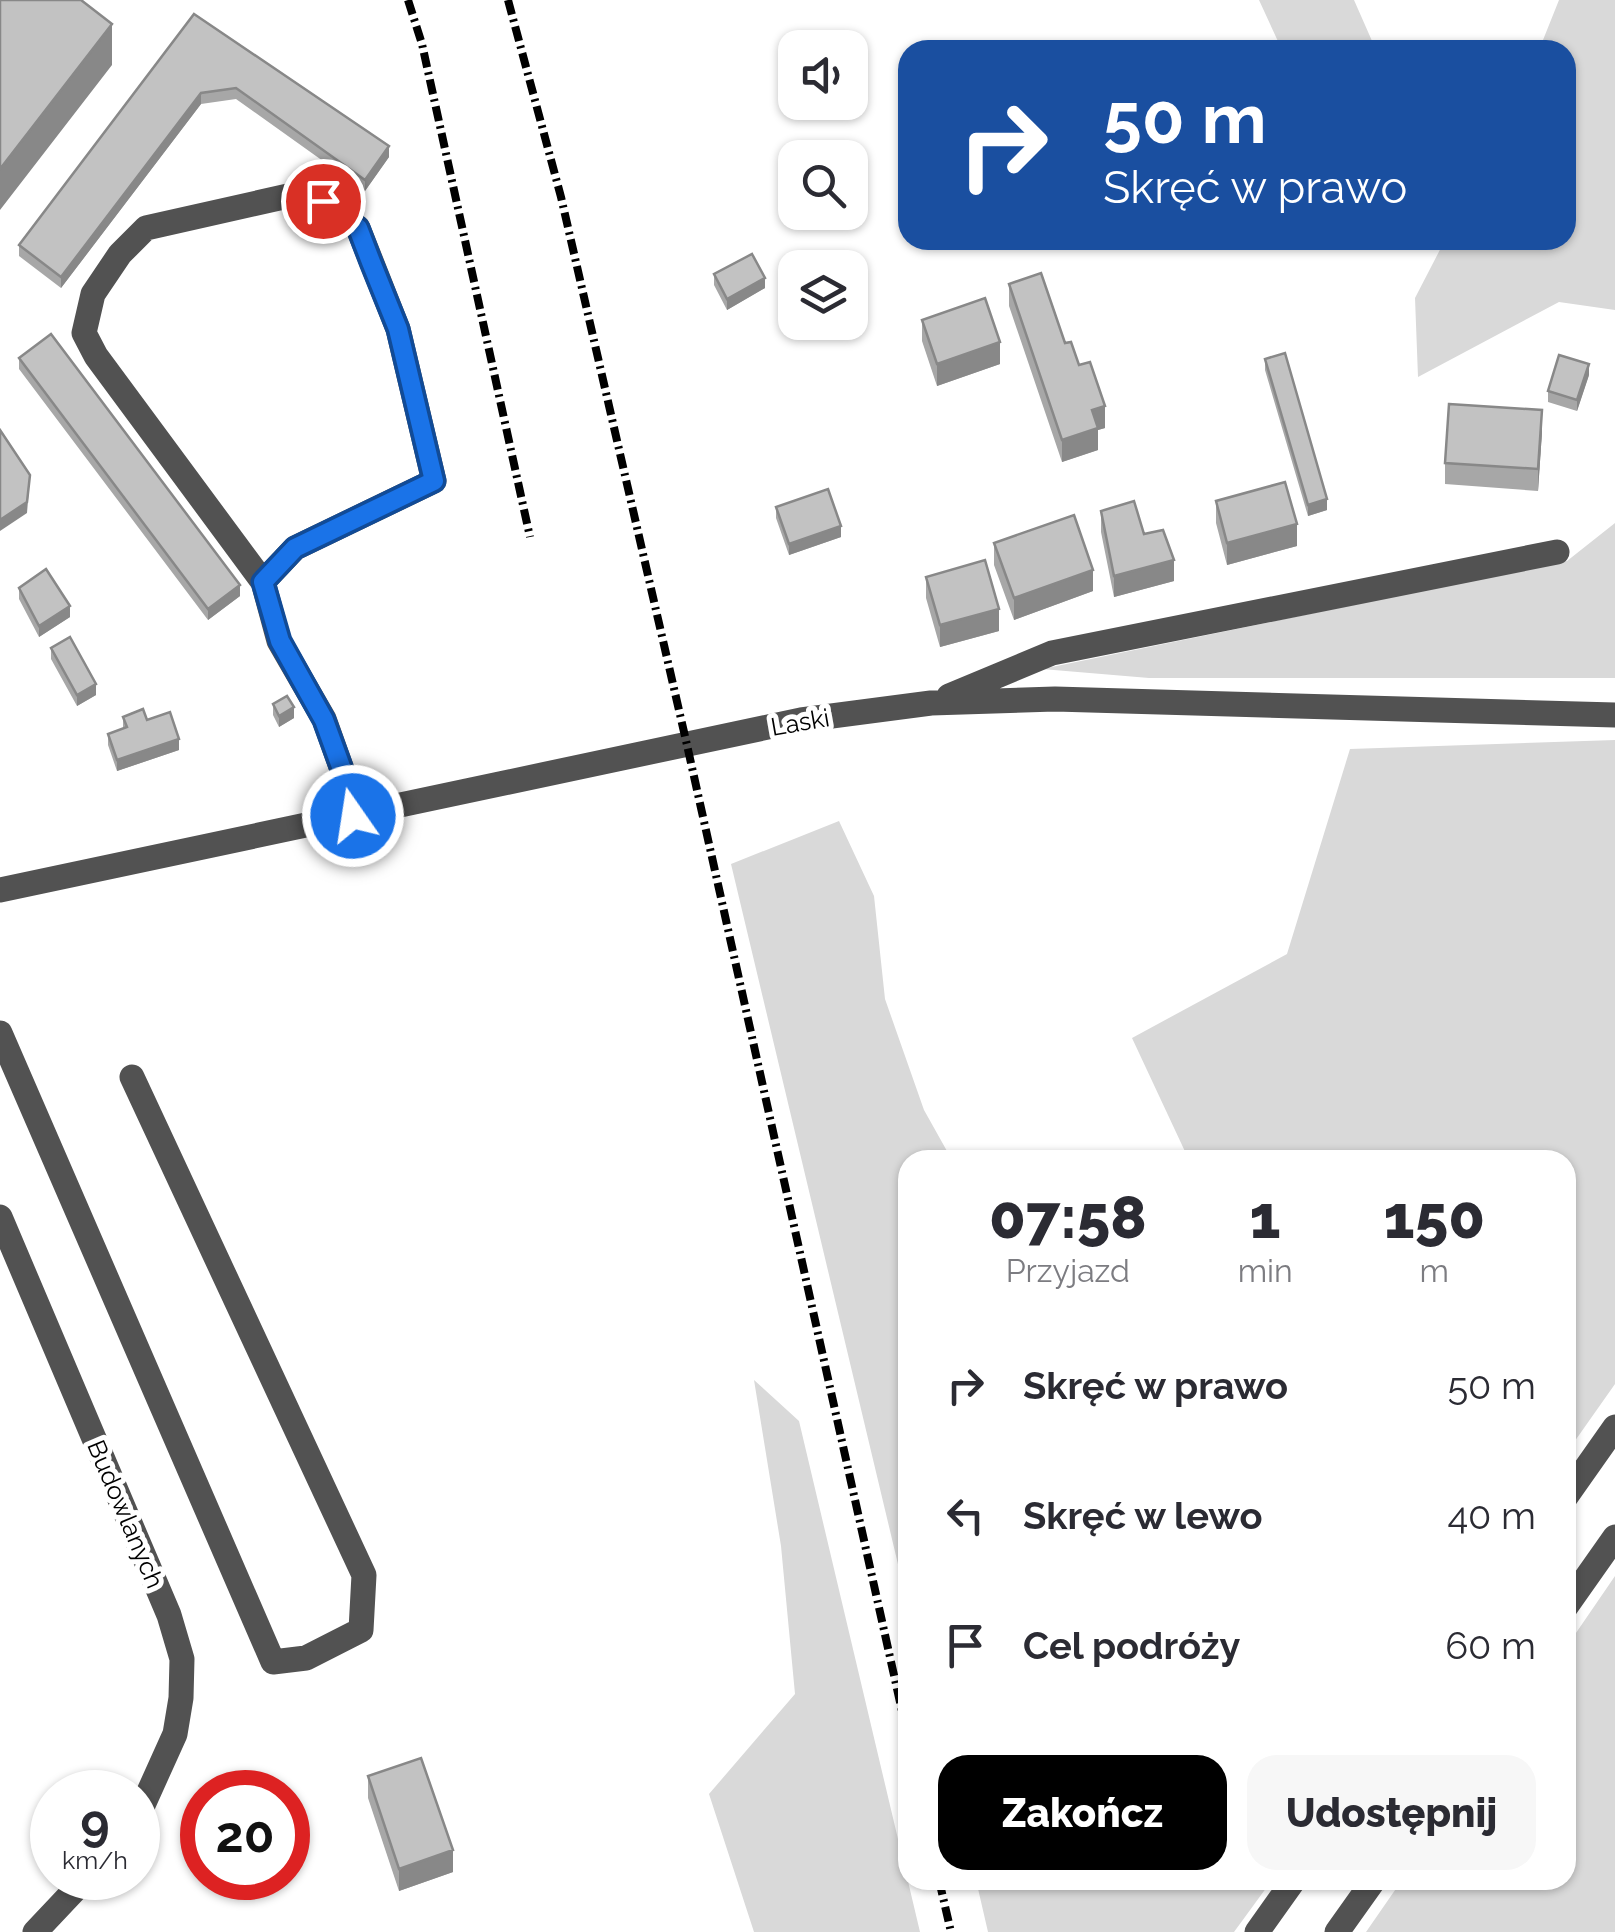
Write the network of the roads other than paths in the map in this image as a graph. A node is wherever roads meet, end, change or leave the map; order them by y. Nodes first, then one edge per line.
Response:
1 (1557, 552) dead end
2 (263, 582) junction
3 (930, 703) junction
4 (1615, 715) edge
5 (353, 816) junction
6 (0, 890) edge
7 (0, 1033) edge
8 (132, 1076) dead end
9 (0, 1217) edge
10 (1615, 1427) edge
11 (1576, 1482) edge
12 (1615, 1537) edge
13 (1576, 1592) edge
14 (159, 1770) edge
15 (1287, 1890) edge
16 (1367, 1890) edge
17 (65, 1900) edge
18 (35, 1932) edge
19 (1257, 1932) edge
20 (1337, 1932) edge

1 - 3 street
2 - 2 street
2 - 5 street
3 - 4 street, Laski
3 - 5 street, Laski
5 - 6 street, Laski
7 - 8 street
9 - 14 street, Budowlanych
10 - 11 street
12 - 13 street
15 - 19 street
16 - 20 street
17 - 18 street

